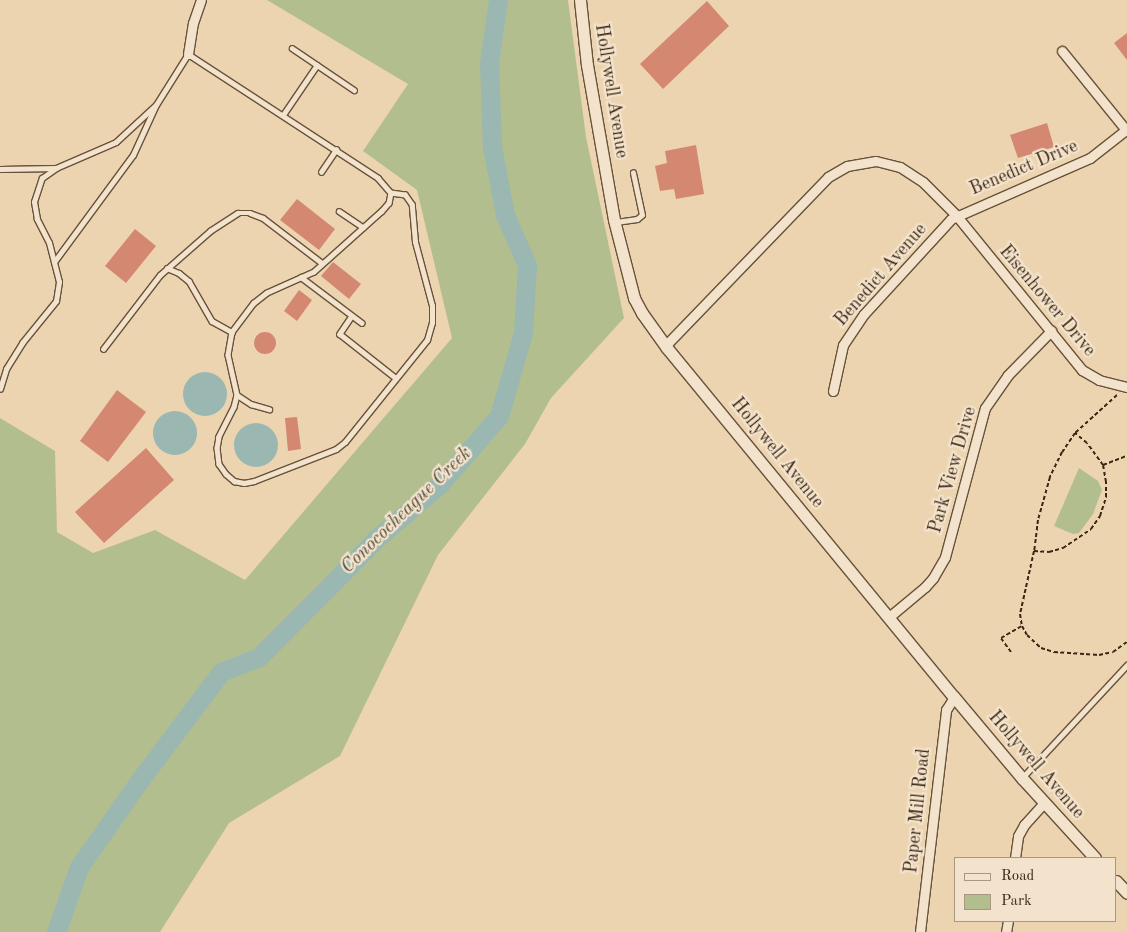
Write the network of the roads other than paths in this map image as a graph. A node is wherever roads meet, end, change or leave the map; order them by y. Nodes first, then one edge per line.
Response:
1 (201, 0) edge
2 (580, 0) edge
3 (292, 48) dead end
4 (1062, 51) dead end
5 (188, 54) junction
6 (317, 65) junction
7 (354, 90) dead end
8 (156, 104) junction
9 (283, 114) junction
10 (1127, 129) edge
11 (336, 150) junction
12 (56, 168) junction
13 (0, 170) edge
14 (321, 172) dead end
15 (633, 173) dead end
16 (391, 193) junction
17 (339, 211) dead end
18 (956, 215) junction
19 (615, 222) junction
20 (363, 228) junction
21 (54, 262) junction
22 (322, 263) junction
23 (167, 268) junction
24 (301, 277) junction
25 (352, 316) junction
26 (362, 323) dead end
27 (1051, 331) junction
28 (232, 332) junction
29 (665, 346) junction
30 (103, 349) dead end
31 (396, 378) junction
32 (0, 389) edge
33 (1124, 390) edge
34 (833, 391) dead end
35 (237, 395) junction
36 (268, 409) dead end
37 (888, 617) junction
38 (1127, 665) edge
39 (954, 697) junction
40 (1022, 778) junction
41 (1044, 803) junction
42 (1015, 857) edge
43 (1094, 857) edge
44 (1117, 882) edge
45 (1127, 893) edge
46 (920, 932) edge

1 - 5 street
2 - 19 street, Hollywell Avenue
3 - 6 lane
4 - 10 street
5 - 8 lane
5 - 9 lane
6 - 7 lane
6 - 9 lane
8 - 12 lane
8 - 21 lane
9 - 11 lane
10 - 18 street, Benedict Drive
11 - 14 lane
11 - 16 lane
12 - 13 lane
12 - 21 lane
15 - 19 lane
16 - 20 lane
16 - 31 lane
17 - 20 lane
18 - 27 street, Eisenhower Drive
18 - 29 street, Eisenhower Drive
18 - 34 street, Benedict Avenue
19 - 29 street, Hollywell Avenue
20 - 22 lane
21 - 32 lane
22 - 23 lane
22 - 24 lane
23 - 28 lane
23 - 30 lane
24 - 25 lane
24 - 28 lane
25 - 26 lane
25 - 31 lane
27 - 33 street, Eisenhower Drive
27 - 37 street, Park View Drive
28 - 35 lane
29 - 37 street, Hollywell Avenue
31 - 35 lane
35 - 36 lane
37 - 39 street, Hollywell Avenue
38 - 40 lane
39 - 40 street, Hollywell Avenue
39 - 46 street, Paper Mill Road
40 - 41 street, Hollywell Avenue
41 - 42 street
41 - 43 street, Hollywell Avenue
44 - 45 street

